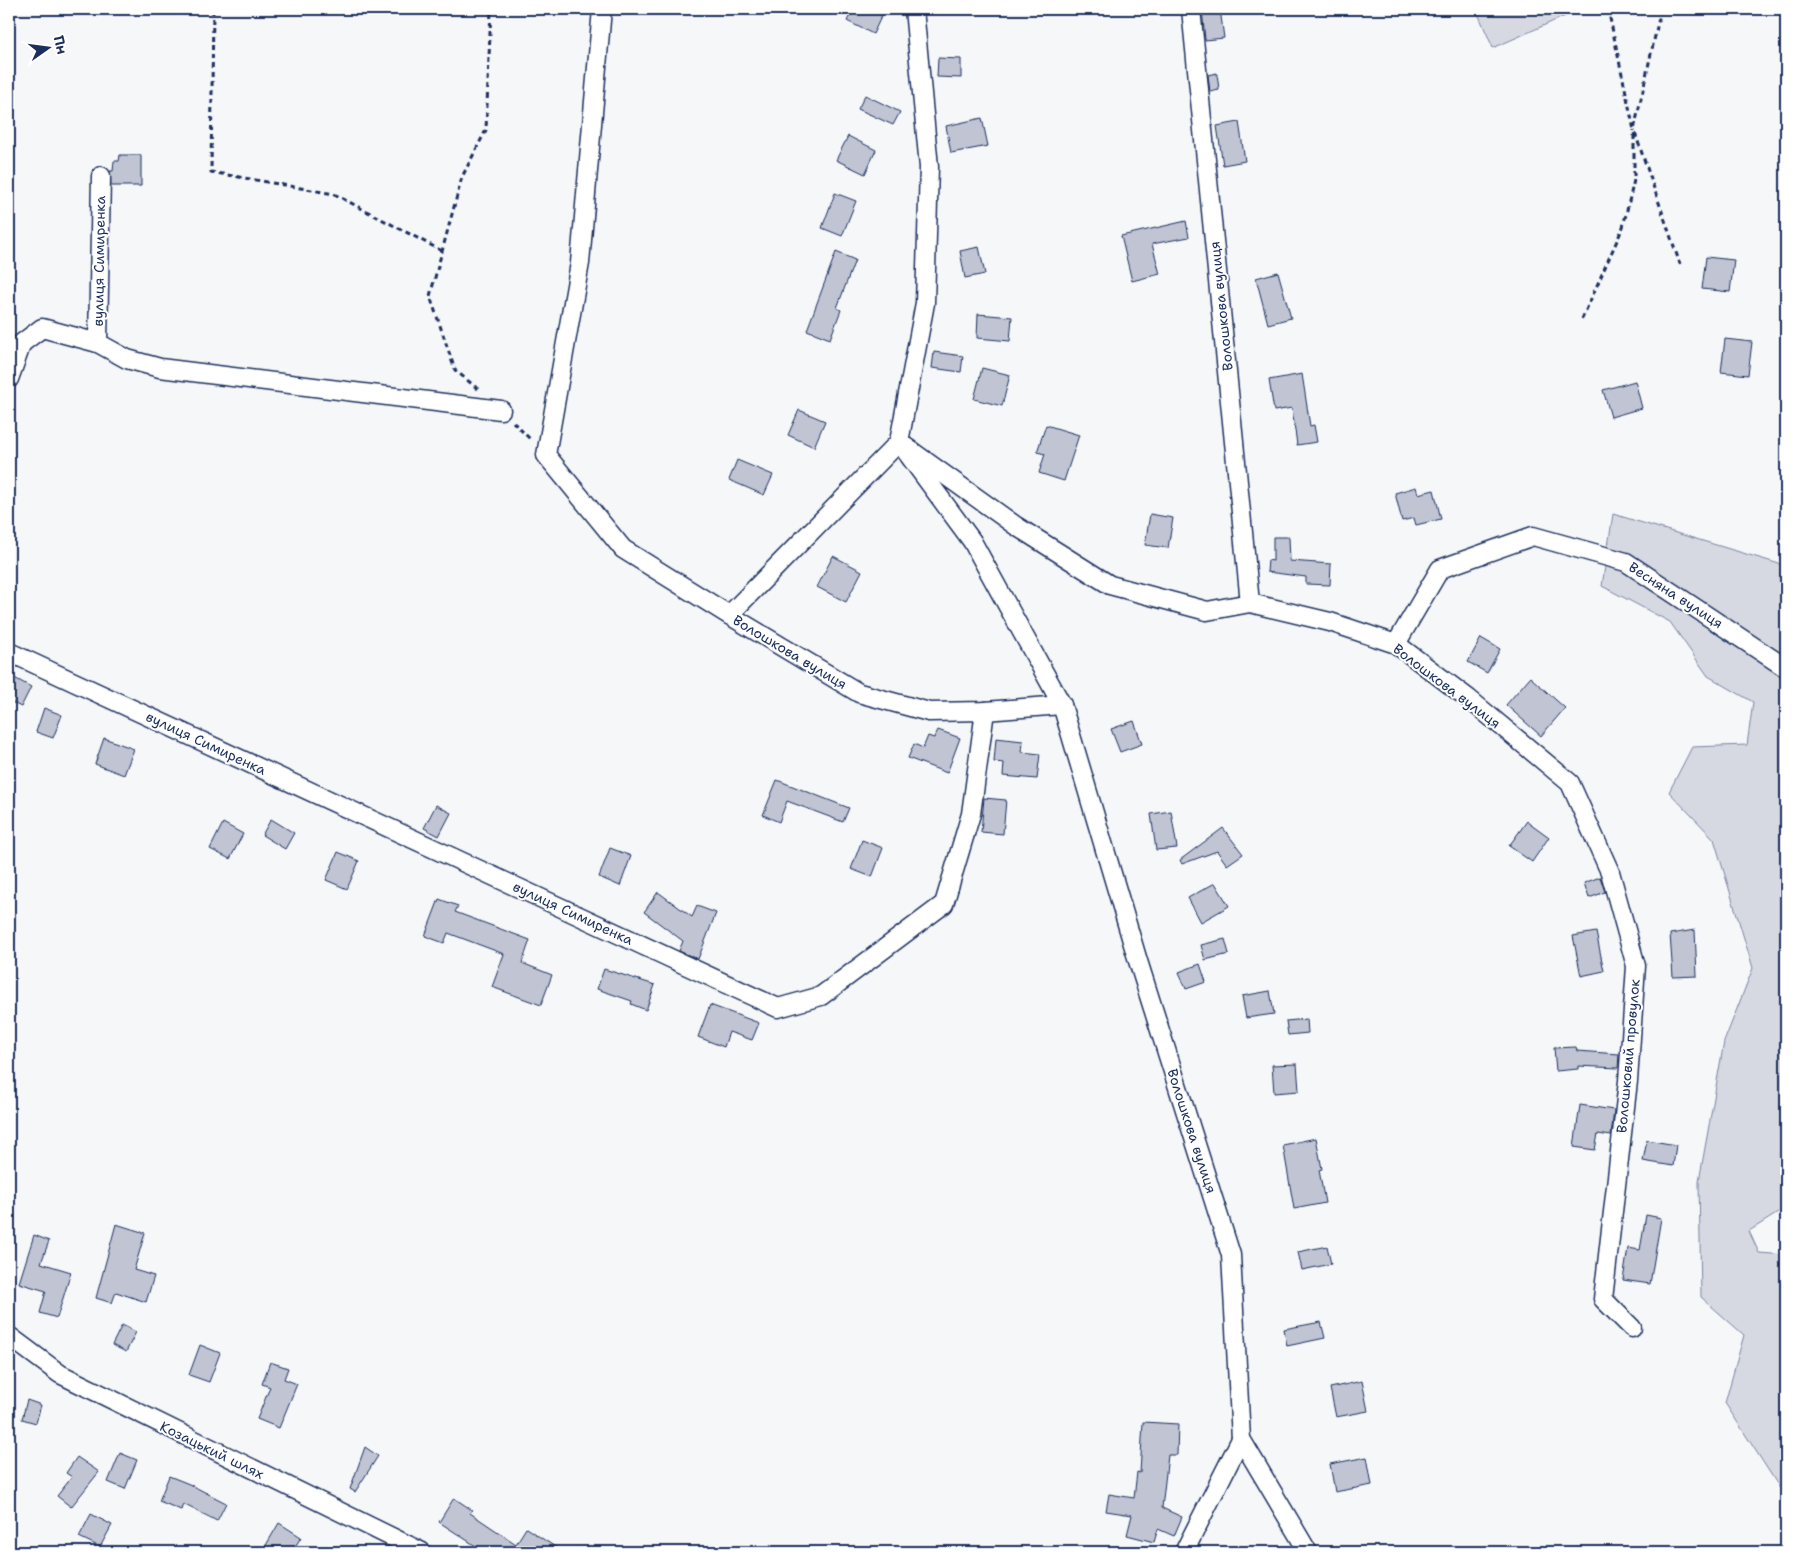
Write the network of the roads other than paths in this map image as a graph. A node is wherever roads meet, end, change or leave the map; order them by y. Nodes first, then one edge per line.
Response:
1 (602, 9) edge
2 (914, 9) edge
3 (1192, 9) edge
4 (101, 176) dead end
5 (98, 343) junction
6 (9, 380) edge
7 (501, 410) road end
8 (899, 442) junction
9 (1250, 603) junction
10 (729, 615) junction
11 (1396, 644) junction
12 (9, 652) edge
13 (1786, 668) edge
14 (1062, 705) junction
15 (985, 711) junction
16 (1570, 784) joint
17 (1632, 1328) dead end
18 (9, 1336) edge
19 (1241, 1439) junction
20 (422, 1552) edge
21 (1184, 1552) edge
22 (1308, 1552) edge

1 - 10 street
2 - 8 street
3 - 9 street, Волошкова вулиця
4 - 5 street, вулиця Симиренка
5 - 6 street, вулиця Симиренка
5 - 7 street
8 - 9 street, Волошкова вулиця
8 - 10 street, Волошкова вулиця
8 - 14 street, Волошкова вулиця
9 - 11 street, Волошкова вулиця
10 - 15 street, Волошкова вулиця
11 - 13 street, Весняна вулиця
11 - 16 street, Волошкова вулиця
12 - 15 street, вулиця Симиренка
14 - 15 street, Волошкова вулиця
14 - 19 street, Волошкова вулиця
16 - 17 street, Волошковий провулок
18 - 20 street, Козацький шлях
19 - 21 street
19 - 22 street, Волошкова вулиця

